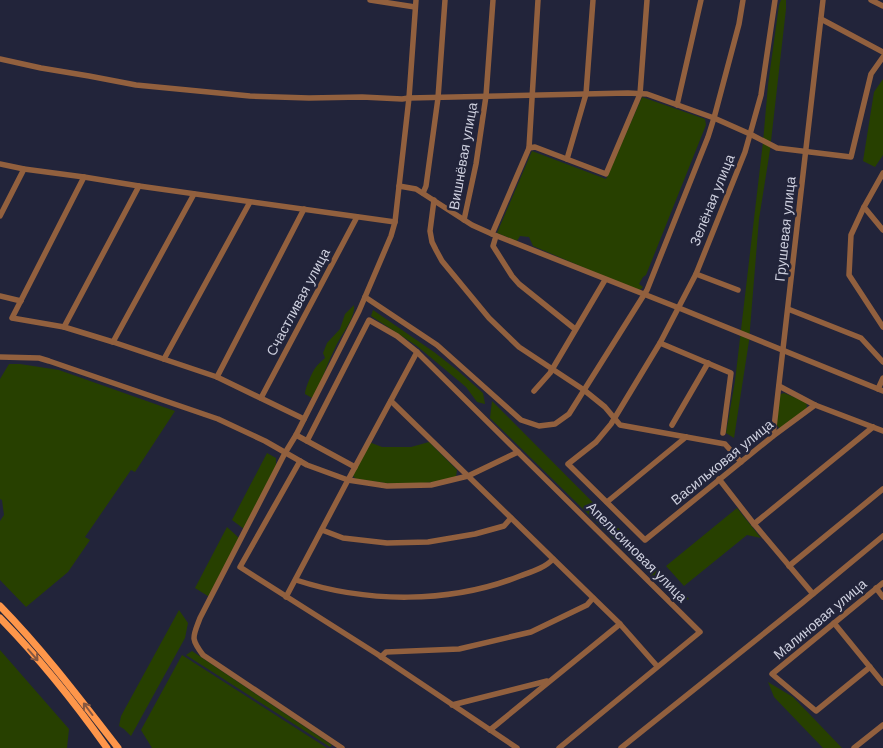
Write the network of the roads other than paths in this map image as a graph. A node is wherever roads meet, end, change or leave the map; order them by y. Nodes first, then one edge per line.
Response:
1 (370, 0) edge
2 (374, 0) edge
3 (445, 0) edge
4 (493, 0) edge
5 (538, 0) edge
6 (593, 0) edge
7 (647, 0) edge
8 (701, 0) edge
9 (743, 0) edge
10 (775, 0) edge
11 (823, 0) edge
12 (871, 0) edge
13 (416, 3) edge
14 (883, 6) edge
15 (821, 19) junction
16 (883, 52) edge
17 (883, 57) edge
18 (0, 59) edge
19 (586, 94) junction
20 (640, 94) junction
21 (532, 95) junction
22 (486, 96) junction
23 (410, 98) junction
24 (438, 98) junction
25 (677, 105) junction
26 (714, 118) junction
27 (750, 134) junction
28 (529, 148) junction
29 (806, 152) junction
30 (567, 159) junction
31 (0, 164) edge
32 (24, 169) junction
33 (883, 173) edge
34 (84, 177) junction
35 (140, 186) junction
36 (399, 186) junction
37 (423, 193) junction
38 (194, 194) junction
39 (434, 200) junction
40 (250, 202) junction
41 (864, 207) junction
42 (304, 209) junction
43 (0, 216) edge
44 (357, 217) junction
45 (883, 218) edge
46 (464, 220) junction
47 (395, 222) junction
48 (877, 223) junction
49 (883, 230) edge
50 (494, 235) junction
51 (696, 274) junction
52 (605, 280) junction
53 (738, 290) dead end
54 (643, 295) junction
55 (0, 296) edge
56 (365, 297) junction
57 (21, 302) junction
58 (679, 308) junction
59 (788, 309) junction
60 (64, 327) junction
61 (883, 327) edge
62 (575, 329) junction
63 (113, 342) junction
64 (660, 343) junction
65 (417, 352) junction
66 (784, 352) junction
67 (0, 358) edge
68 (164, 359) junction
69 (883, 362) edge
70 (708, 363) junction
71 (552, 368) junction
72 (217, 377) junction
73 (883, 378) edge
74 (778, 386) junction
75 (584, 390) junction
76 (881, 390) edge
77 (534, 391) dead end
78 (261, 398) junction
79 (390, 401) junction
80 (816, 405) junction
81 (614, 418) junction
82 (304, 419) junction
83 (672, 425) dead end
84 (873, 427) junction
85 (883, 431) edge
86 (723, 434) dead end
87 (296, 435) junction
88 (773, 436) junction
89 (686, 437) junction
90 (307, 441) junction
91 (285, 452) junction
92 (518, 452) junction
93 (300, 460) junction
94 (741, 462) junction
95 (355, 466) junction
96 (468, 476) junction
97 (719, 479) junction
98 (348, 480) junction
99 (883, 489) edge
100 (607, 502) junction
101 (511, 518) junction
102 (754, 524) junction
103 (322, 530) junction
104 (883, 536) edge
105 (553, 559) junction
106 (789, 566) junction
107 (296, 580) junction
108 (883, 583) edge
109 (876, 588) junction
110 (813, 594) junction
111 (286, 597) junction
112 (883, 597) edge
113 (593, 598) junction
114 (0, 606) edge
115 (0, 618) edge
116 (834, 623) junction
117 (620, 624) junction
118 (381, 657) junction
119 (657, 666) junction
120 (870, 667) junction
121 (550, 681) junction
122 (883, 684) edge
123 (452, 704) junction
124 (883, 725) edge
125 (490, 730) junction
126 (107, 748) edge
127 (118, 748) edge
128 (342, 748) edge
129 (517, 748) edge
130 (559, 748) edge
131 (621, 748) edge
132 (854, 748) edge

1 - 2 street
2 - 13 street
3 - 24 street
4 - 22 street, Вишнёвая улица
5 - 21 street
6 - 19 street
7 - 20 street
8 - 25 street
9 - 26 street
10 - 27 street, Зелёная улица
11 - 15 street, Грушевая улица
12 - 14 street
13 - 23 street
15 - 16 street
15 - 29 street, Грушевая улица
17 - 29 street
18 - 23 street
19 - 20 street
19 - 21 street
19 - 30 street
20 - 25 street
20 - 30 street
21 - 22 street
21 - 28 street
22 - 24 street
22 - 46 street, Вишнёвая улица
23 - 24 street
23 - 36 street
24 - 37 street
25 - 26 street
26 - 27 street
26 - 54 street
27 - 29 street
27 - 51 street, Зелёная улица
28 - 30 street
28 - 50 street
29 - 59 street, Грушевая улица
31 - 32 street
32 - 34 street
32 - 43 street
33 - 41 street
34 - 35 street
34 - 57 street
35 - 38 street
35 - 60 street
36 - 37 street, Вишнёвая улица
36 - 47 street
37 - 39 street, Вишнёвая улица
38 - 40 street
38 - 63 street
39 - 46 street, Вишнёвая улица
39 - 71 street, Вишнёвая улица
40 - 42 street
40 - 68 street
41 - 48 street
41 - 61 street
42 - 44 street
42 - 72 street
44 - 47 street
44 - 78 street, Счастливая улица
45 - 48 street
46 - 50 street, Вишнёвая улица
47 - 56 street
48 - 49 street
50 - 52 street, Вишнёвая улица
50 - 62 street
51 - 53 street
51 - 58 street, Зелёная улица
52 - 54 street, Вишнёвая улица
52 - 62 street
54 - 58 street, Вишнёвая улица
54 - 75 street
55 - 57 street
56 - 75 street
56 - 82 street
57 - 60 street
58 - 64 street, Зелёная улица
58 - 66 street, Вишнёвая улица
59 - 66 street, Грушевая улица
59 - 69 street
60 - 63 street
62 - 71 street
63 - 68 street
64 - 70 street
64 - 81 street, Зелёная улица
65 - 79 street
65 - 90 street, Апельсиновая улица
65 - 92 street, Апельсиновая улица
66 - 74 street, Грушевая улица
66 - 76 street, Вишнёвая улица
67 - 91 street
68 - 72 street
70 - 83 street
70 - 86 street
71 - 75 street, Вишнёвая улица
71 - 77 street
72 - 78 street
73 - 76 street
74 - 80 street
74 - 88 street, Грушевая улица
75 - 81 street, Вишнёвая улица
78 - 82 street
79 - 95 street
79 - 96 street
80 - 84 street
80 - 88 street, Васильковая улица
81 - 89 street
81 - 100 street
82 - 87 street
84 - 85 street
84 - 102 street
87 - 90 street
87 - 91 street
88 - 94 street, Васильковая улица
89 - 94 street
89 - 100 street
90 - 95 street
91 - 93 street
91 - 128 street
92 - 96 street
92 - 119 street, Апельсиновая улица
93 - 98 street
93 - 111 street
94 - 97 street, Васильковая улица
95 - 98 street
96 - 98 street
96 - 101 street
97 - 100 street, Васильковая улица
97 - 102 street
98 - 103 street
99 - 106 street
101 - 103 street
101 - 105 street
102 - 106 street
103 - 107 street
104 - 110 street
105 - 107 street
105 - 113 street
106 - 110 street
107 - 111 street
108 - 109 street, Малиновая улица
109 - 112 street
109 - 116 street, Малиновая улица
110 - 131 street
111 - 118 street
113 - 117 street
113 - 118 street
127 -> 114 main road
115 -> 126 main road
116 - 120 street
116 - 120 street, Малиновая улица
117 - 119 street
117 - 121 street
118 - 123 street
119 - 130 street, Апельсиновая улица
120 - 122 street
121 - 123 street
121 - 125 street
123 - 125 street
124 - 132 street
125 - 129 street

